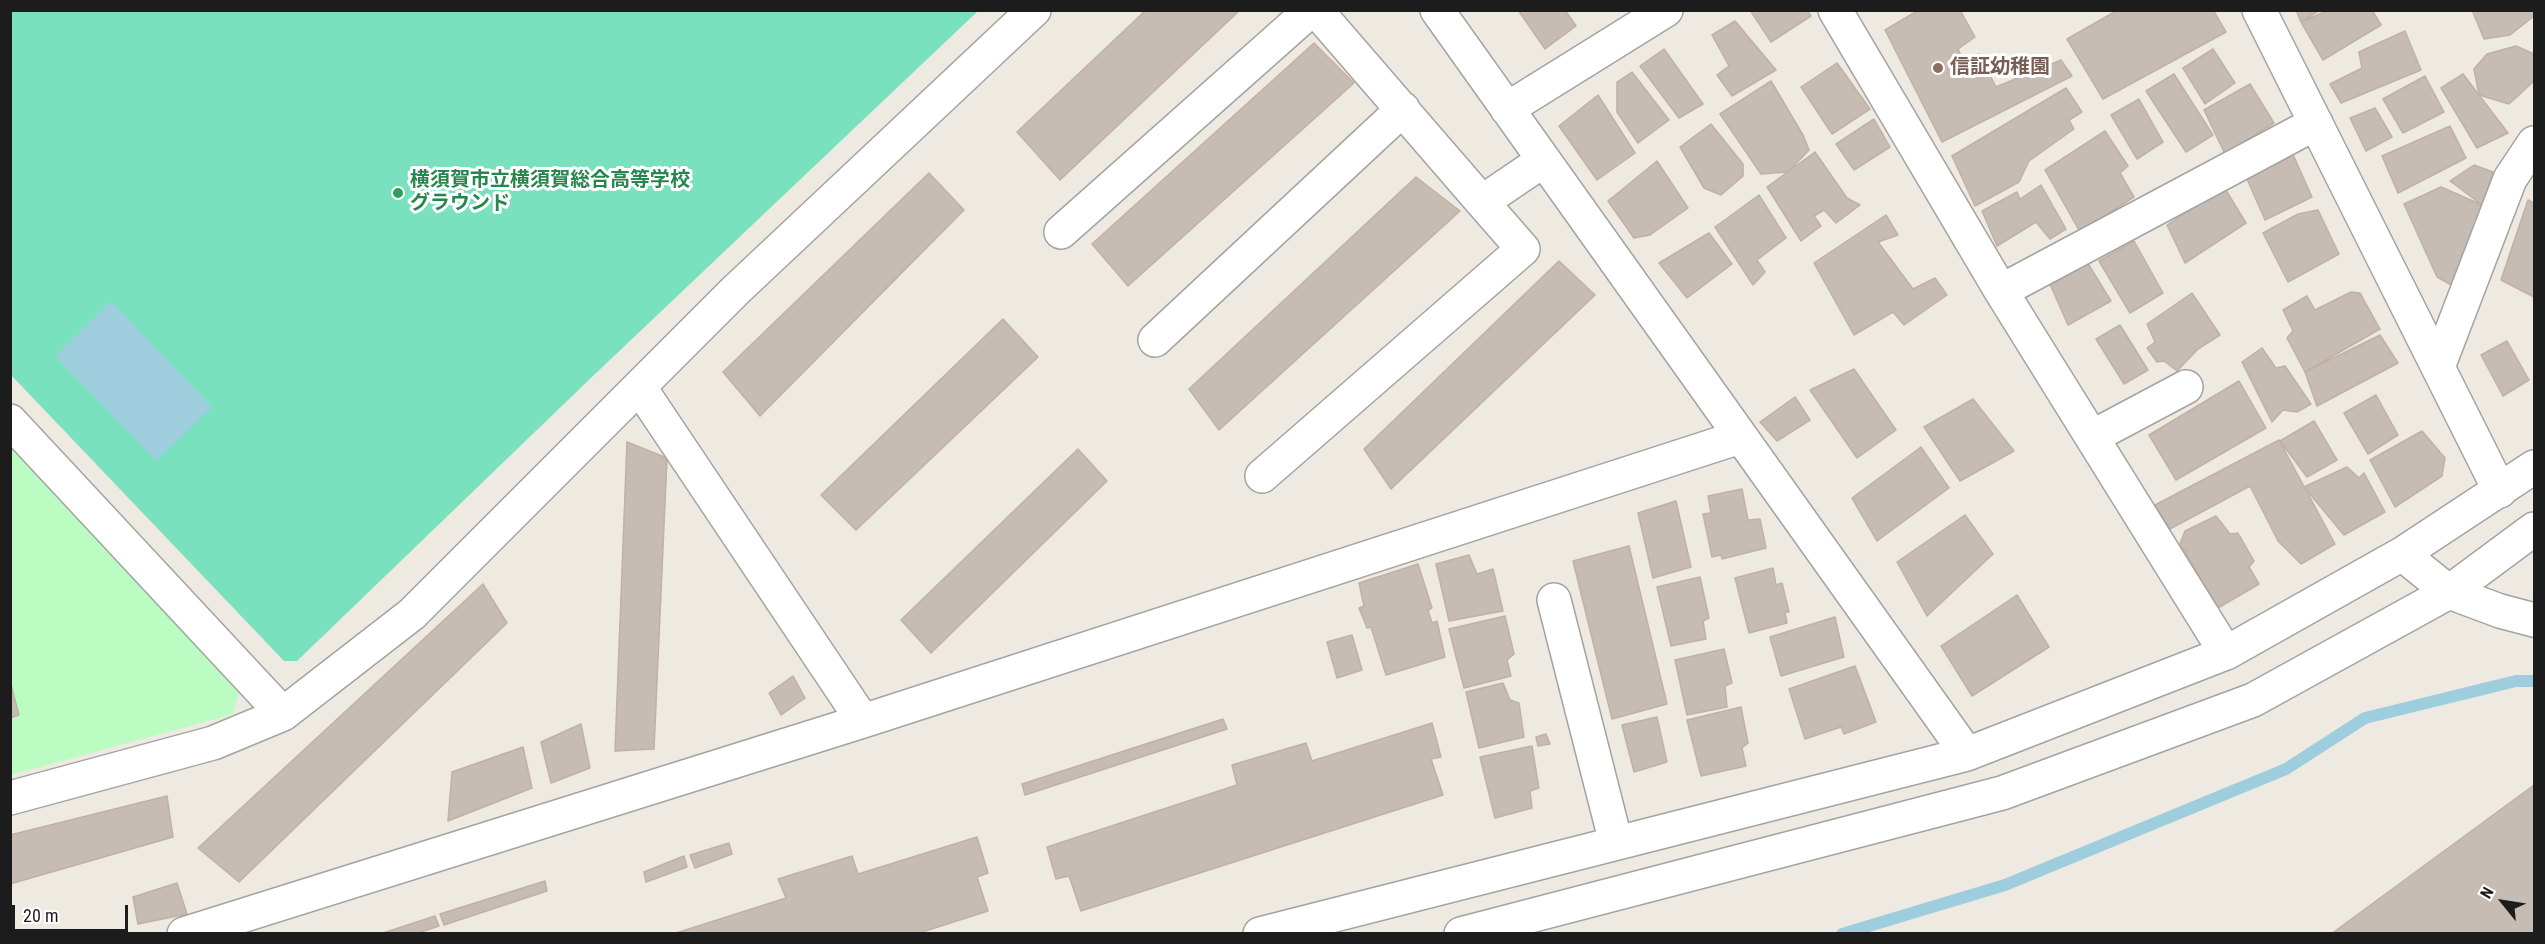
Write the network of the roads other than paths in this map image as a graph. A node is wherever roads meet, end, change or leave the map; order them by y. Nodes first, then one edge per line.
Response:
1 (1034, 10) edge
2 (1311, 10) edge
3 (1316, 10) edge
4 (1437, 10) edge
5 (1666, 10) edge
6 (1835, 10) edge
7 (2259, 10) edge
8 (1403, 109) junction
9 (1507, 109) junction
10 (2316, 123) junction
11 (2535, 143) edge
12 (1544, 160) junction
13 (1482, 202) junction
14 (1061, 232) dead end
15 (2001, 291) junction
16 (1155, 340) dead end
17 (2438, 368) junction
18 (2186, 387) dead end
19 (640, 388) junction
20 (10, 421) edge
21 (1740, 437) junction
22 (2092, 437) junction
23 (2535, 467) edge
24 (1262, 476) dead end
25 (2500, 491) junction
26 (2535, 530) edge
27 (2402, 554) junction
28 (2449, 591) junction
29 (1554, 600) dead end
30 (2535, 620) edge
31 (2226, 653) junction
32 (283, 714) junction
33 (863, 722) junction
34 (1967, 754) junction
35 (10, 798) edge
36 (1616, 843) junction
37 (184, 933) edge
38 (1260, 933) edge
39 (1461, 933) edge

1 - 19 street
2 - 14 street
3 - 8 street
4 - 9 street
5 - 9 street
6 - 15 street
7 - 10 street
8 - 13 street
8 - 16 street
9 - 12 street
10 - 15 street
10 - 17 street
11 - 17 street
12 - 13 street
12 - 21 street
13 - 24 street
15 - 22 street
17 - 25 street
18 - 22 street
19 - 32 street
19 - 33 street
20 - 32 street
21 - 33 street
21 - 34 street
22 - 31 street
23 - 25 street
25 - 27 street
26 - 28 street
27 - 28 street
27 - 31 street
28 - 30 street
28 - 39 street
29 - 36 street
31 - 34 street
32 - 35 street
33 - 37 street
34 - 36 street
36 - 38 street

